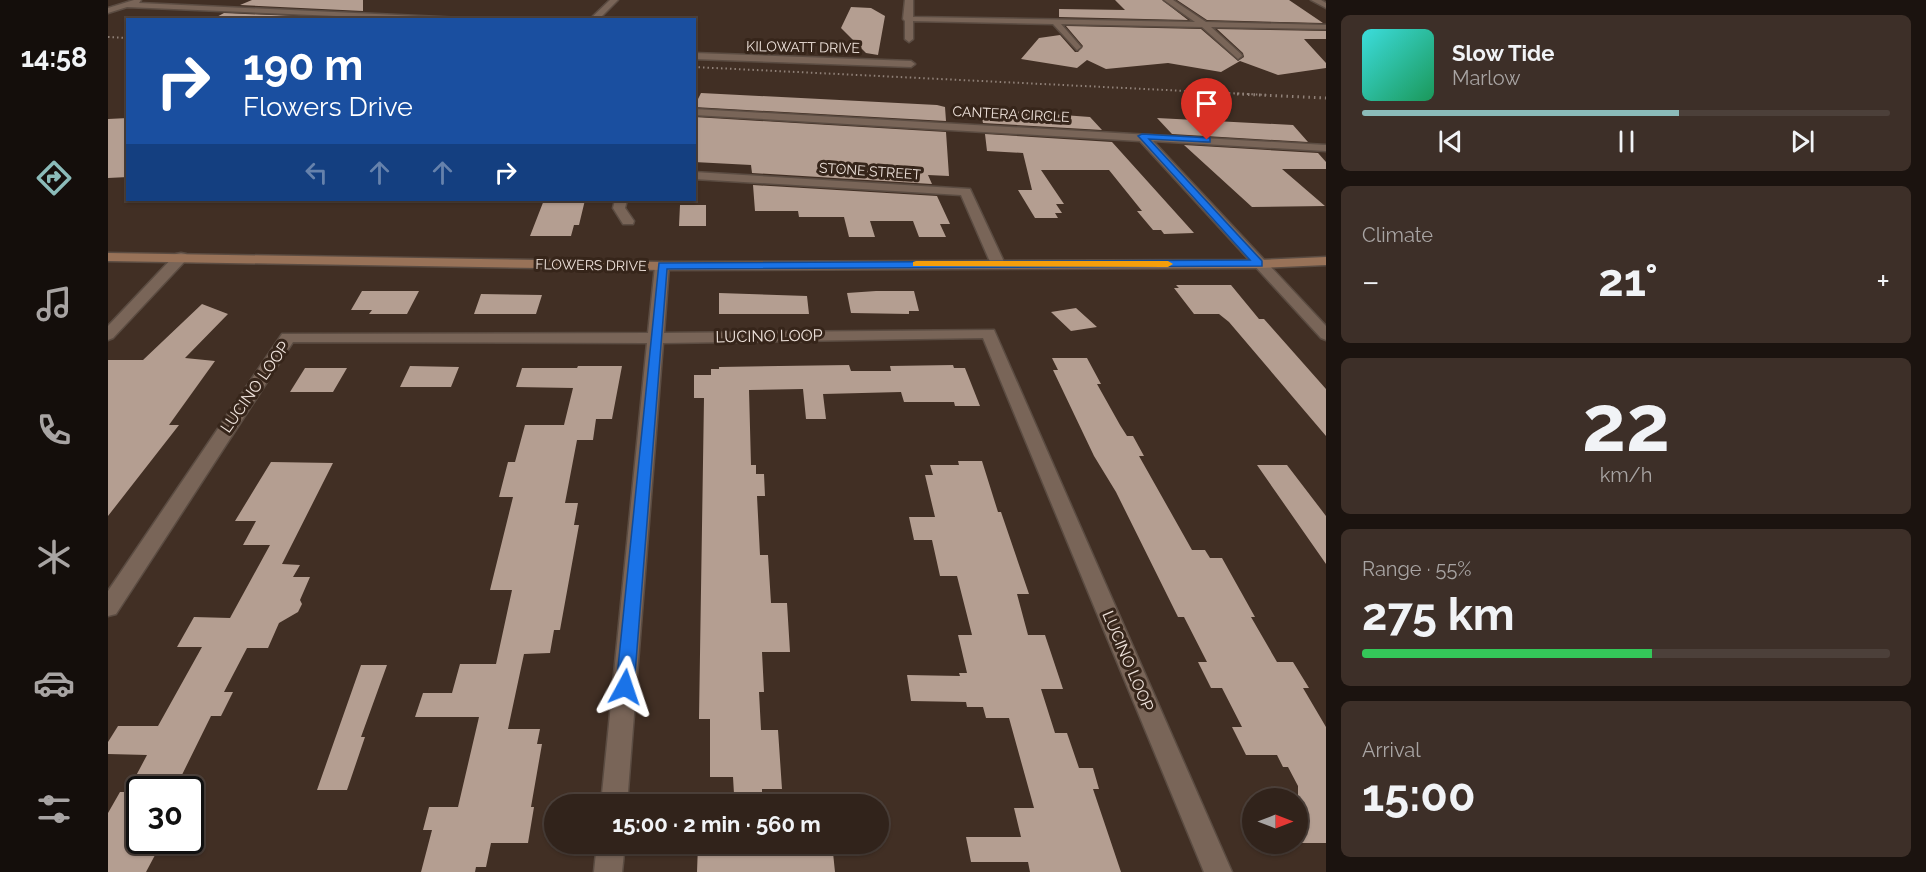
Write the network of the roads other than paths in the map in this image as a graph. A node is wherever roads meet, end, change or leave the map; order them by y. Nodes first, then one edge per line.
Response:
1 (141, 0) edge
2 (614, 0) edge
3 (909, 0) edge
4 (1168, 0) edge
5 (1315, 0) edge
6 (127, 5) junction
7 (1326, 6) edge
8 (108, 11) edge
9 (450, 18) edge
10 (595, 18) edge
11 (907, 19) junction
12 (1056, 22) junction
13 (1203, 24) junction
14 (1326, 27) edge
15 (909, 39) dead end
16 (1077, 47) dead end
17 (696, 56) edge
18 (1238, 56) dead end
19 (911, 64) dead end
20 (696, 112) edge
21 (1142, 136) junction
22 (1326, 148) edge
23 (696, 174) edge
24 (621, 201) edge
25 (628, 221) dead end
26 (108, 257) edge
27 (181, 257) junction
28 (1326, 261) edge
29 (998, 264) junction
30 (1259, 264) junction
31 (662, 266) junction
32 (108, 335) edge
33 (1326, 335) edge
34 (658, 338) junction
35 (108, 608) edge
36 (616, 794) edge
37 (610, 854) edge
38 (608, 872) edge
39 (1218, 872) edge

1 - 6 street
2 - 10 street
3 - 11 street
4 - 13 street
5 - 7 street
6 - 8 street
6 - 9 street
11 - 12 street
11 - 15 street
12 - 13 street
12 - 16 street
13 - 14 street
13 - 18 street
17 - 19 street, KILOWATT DRIVE
20 - 21 street, CANTERA CIRCLE
21 - 22 street, CANTERA CIRCLE
21 - 30 street
23 - 29 street, STONE STREET
24 - 25 street
26 - 27 street, FLOWERS DRIVE
27 - 31 street, FLOWERS DRIVE
27 - 32 street
28 - 30 street, FLOWERS DRIVE
29 - 30 street, FLOWERS DRIVE
29 - 31 street, FLOWERS DRIVE
30 - 33 street
31 - 34 street
34 - 35 street, LUCINO LOOP
34 - 36 street
34 - 39 street, LUCINO LOOP
37 - 38 street

